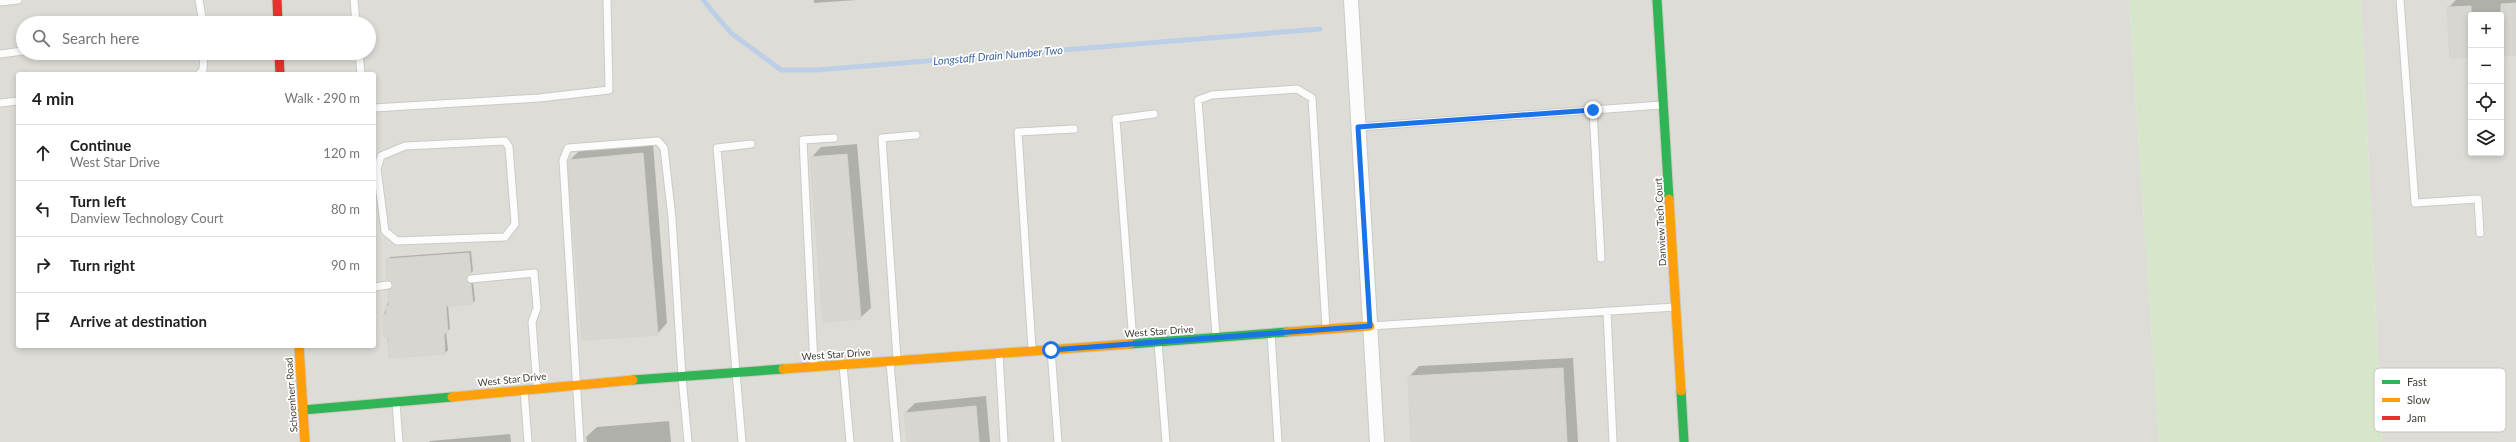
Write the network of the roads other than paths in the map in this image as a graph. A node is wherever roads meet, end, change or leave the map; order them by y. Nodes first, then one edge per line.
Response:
1 (18, 0) edge
2 (199, 0) edge
3 (277, 0) edge
4 (354, 0) edge
5 (607, 0) edge
6 (1351, 0) edge
7 (1658, 0) edge
8 (2400, 0) edge
9 (0, 2) edge
10 (202, 16) edge
11 (276, 16) edge
12 (355, 16) edge
13 (16, 52) edge
14 (0, 54) edge
15 (204, 60) edge
16 (280, 60) edge
17 (360, 60) edge
18 (200, 72) edge
19 (280, 72) edge
20 (361, 72) edge
21 (16, 101) edge
22 (0, 103) edge
23 (1664, 104) junction
24 (376, 108) edge
25 (1593, 110) junction
26 (1154, 114) dead end
27 (1358, 127) junction
28 (1074, 129) dead end
29 (916, 135) dead end
30 (834, 138) dead end
31 (751, 144) dead end
32 (376, 168) edge
33 (2480, 233) dead end
34 (1601, 258) dead end
35 (471, 279) dead end
36 (376, 286) edge
37 (388, 286) dead end
38 (1676, 307) junction
39 (1607, 311) junction
40 (1370, 326) junction
41 (1326, 330) junction
42 (1271, 334) junction
43 (1216, 338) junction
44 (1158, 342) junction
45 (1134, 344) junction
46 (299, 348) edge
47 (1051, 350) junction
48 (1032, 351) junction
49 (999, 353) junction
50 (894, 361) junction
51 (843, 365) junction
52 (814, 367) junction
53 (736, 372) junction
54 (682, 377) junction
55 (576, 384) junction
56 (524, 388) junction
57 (537, 388) junction
58 (396, 403) junction
59 (303, 410) junction
60 (305, 442) edge
61 (399, 442) edge
62 (528, 442) edge
63 (580, 442) edge
64 (688, 442) edge
65 (742, 442) edge
66 (850, 442) edge
67 (897, 442) edge
68 (1004, 442) edge
69 (1058, 442) edge
70 (1166, 442) edge
71 (1278, 442) edge
72 (1377, 442) edge
73 (1612, 442) edge
74 (1684, 442) edge

1 - 9 lane
2 - 10 lane
3 - 11 street
4 - 12 lane
5 - 24 lane
6 - 27 street
7 - 23 street, Danview Tech Court
8 - 33 lane
13 - 14 lane
15 - 18 lane
16 - 19 street
17 - 20 lane
21 - 22 lane
23 - 25 lane
23 - 38 street, Danview Tech Court
25 - 27 lane
25 - 34 lane
26 - 45 lane
27 - 40 street
28 - 48 lane
29 - 50 lane
30 - 52 lane
31 - 53 lane
32 - 32 lane
35 - 57 lane
36 - 37 lane
38 - 39 lane
38 - 74 street, Danview Tech Court
39 - 40 lane
39 - 73 lane
40 - 41 street, West Star Drive
40 - 72 street
41 - 42 street, West Star Drive
41 - 43 lane
42 - 43 street, West Star Drive
42 - 71 lane
43 - 44 street, West Star Drive
44 - 45 street, West Star Drive
44 - 70 lane
45 - 47 street, West Star Drive
46 - 59 street, Schoenherr Road
47 - 48 street, West Star Drive
47 - 69 lane
48 - 49 street, West Star Drive
49 - 50 street, West Star Drive
49 - 68 lane
50 - 51 street, West Star Drive
50 - 67 lane
51 - 52 street, West Star Drive
51 - 66 lane
52 - 53 street, West Star Drive
53 - 54 street, West Star Drive
53 - 65 lane
54 - 55 street, West Star Drive
54 - 55 lane
54 - 64 lane
55 - 57 street, West Star Drive
55 - 63 lane
56 - 57 street, West Star Drive
56 - 58 street, West Star Drive
56 - 62 lane
58 - 59 street, West Star Drive
58 - 61 lane
59 - 60 street, Schoenherr Road

